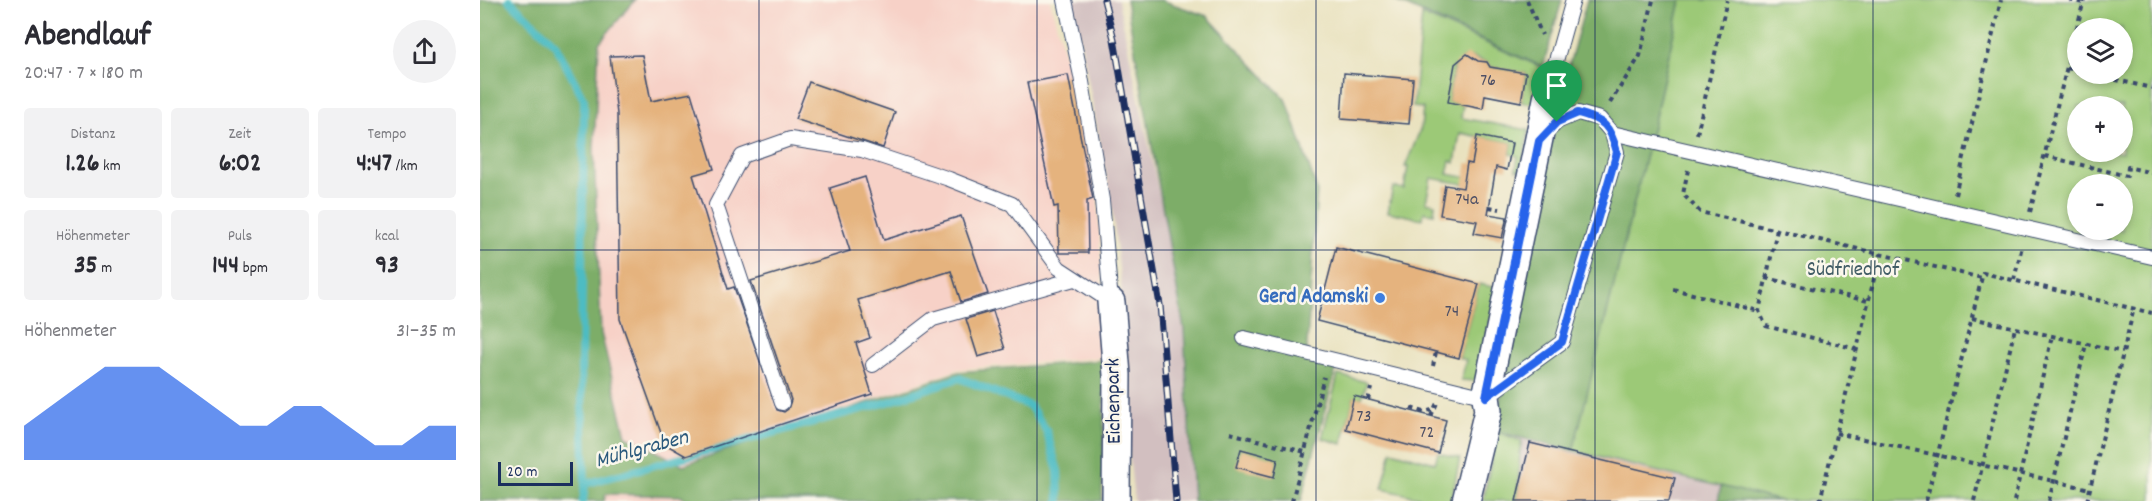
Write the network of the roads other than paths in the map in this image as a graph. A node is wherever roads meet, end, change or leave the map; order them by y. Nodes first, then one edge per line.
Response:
1 (1065, 0) edge
2 (1573, 0) edge
3 (1553, 69) joint
4 (1612, 133) junction
5 (1539, 141) junction
6 (2152, 257) edge
7 (1074, 279) junction
8 (1111, 302) junction
9 (1244, 338) dead end
10 (873, 365) dead end
11 (1486, 397) junction
12 (782, 404) dead end
13 (1116, 501) edge
14 (1466, 501) edge

1 - 8 lane
2 - 3 lane
3 - 5 street
4 - 5 lane
4 - 6 lane
4 - 11 lane
5 - 11 street
7 - 8 lane
7 - 10 lane
7 - 12 lane
8 - 13 street, Eichenpark
9 - 11 lane
11 - 14 street

